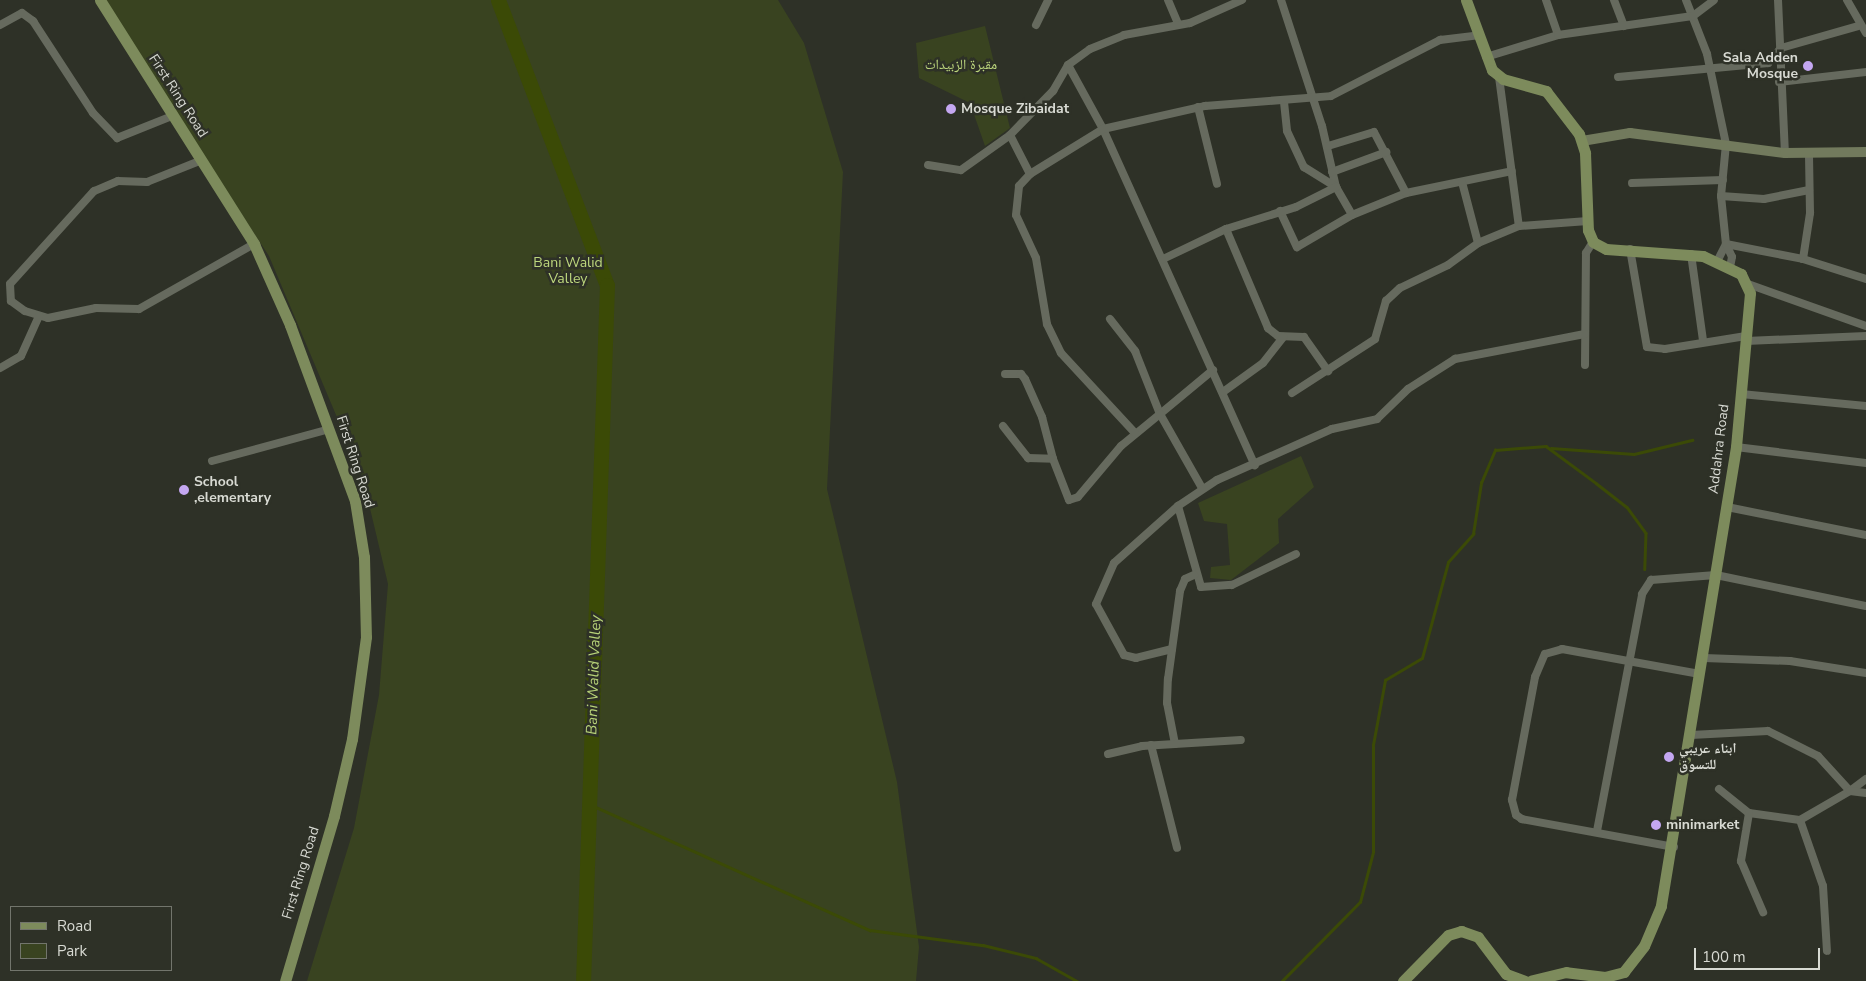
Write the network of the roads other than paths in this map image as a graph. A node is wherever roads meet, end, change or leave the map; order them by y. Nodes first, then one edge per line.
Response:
1 (100, 0) edge
2 (1048, 0) edge
3 (1168, 0) edge
4 (1242, 0) edge
5 (1281, 0) edge
6 (1466, 0) edge
7 (1546, 0) edge
8 (1614, 0) edge
9 (1686, 0) edge
10 (1714, 0) edge
11 (1778, 0) edge
12 (1847, 0) edge
13 (1693, 16) junction
14 (1178, 24) junction
15 (1036, 25) dead end
16 (0, 26) edge
17 (1624, 26) junction
18 (1858, 26) junction
19 (1866, 33) edge
20 (1478, 35) junction
21 (1558, 35) junction
22 (1782, 48) junction
23 (1486, 58) junction
24 (1068, 65) junction
25 (1712, 69) junction
26 (1866, 72) edge
27 (1499, 77) junction
28 (1618, 77) dead end
29 (1779, 82) junction
30 (1310, 101) junction
31 (1284, 102) junction
32 (1198, 107) junction
33 (172, 116) junction
34 (1103, 129) junction
35 (1010, 135) junction
36 (1582, 141) junction
37 (1726, 144) junction
38 (1328, 146) junction
39 (1386, 152) junction
40 (1785, 152) junction
41 (1866, 152) edge
42 (1809, 153) junction
43 (202, 160) junction
44 (928, 165) dead end
45 (1512, 171) junction
46 (1332, 172) junction
47 (1030, 174) junction
48 (1723, 180) junction
49 (1462, 182) junction
50 (1632, 183) dead end
51 (1217, 184) dead end
52 (1336, 187) junction
53 (1809, 190) junction
54 (1406, 193) junction
55 (1721, 196) junction
56 (1280, 211) junction
57 (1352, 215) junction
58 (1588, 221) junction
59 (1519, 226) junction
60 (1226, 229) junction
61 (1593, 242) junction
62 (1478, 243) junction
63 (254, 244) junction
64 (1726, 244) junction
65 (1630, 249) junction
66 (1692, 254) junction
67 (1163, 259) junction
68 (1803, 259) junction
69 (1717, 262) junction
70 (1730, 267) junction
71 (1866, 279) edge
72 (1748, 284) junction
73 (39, 316) junction
74 (1110, 319) dead end
75 (1866, 326) edge
76 (1585, 334) junction
77 (1866, 336) edge
78 (1283, 337) junction
79 (1746, 338) junction
80 (1703, 341) junction
81 (1585, 365) dead end
82 (0, 368) edge
83 (1213, 370) junction
84 (1328, 371) junction
85 (1005, 374) dead end
86 (1223, 392) junction
87 (1292, 393) dead end
88 (1741, 394) junction
89 (1866, 406) edge
90 (1160, 414) junction
91 (1003, 426) dead end
92 (330, 429) junction
93 (1135, 433) junction
94 (1736, 447) junction
95 (1053, 459) junction
96 (212, 461) dead end
97 (1866, 463) edge
98 (1255, 465) junction
99 (1202, 488) junction
100 (1178, 506) junction
101 (1727, 507) junction
102 (1866, 535) edge
103 (1296, 554) dead end
104 (1194, 575) junction
105 (1716, 575) junction
106 (1866, 606) edge
107 (1172, 649) junction
108 (1704, 658) junction
109 (1628, 663) junction
110 (1866, 673) edge
111 (1700, 674) junction
112 (1691, 736) junction
113 (1241, 740) dead end
114 (1174, 744) junction
115 (1151, 745) junction
116 (1108, 754) dead end
117 (1866, 779) edge
118 (1719, 789) dead end
119 (1850, 790) junction
120 (1866, 793) edge
121 (1749, 814) junction
122 (1800, 820) junction
123 (1597, 831) junction
124 (1674, 847) junction
125 (1177, 848) dead end
126 (1763, 912) dead end
127 (1827, 951) dead end
128 (1621, 976) edge
129 (1594, 978) edge
130 (284, 981) edge
131 (1403, 981) edge
132 (1525, 981) edge
133 (1531, 981) edge

1 - 33 main road, First Ring Road
2 - 15 street
3 - 14 street
4 - 14 street
5 - 30 street
6 - 20 main road
7 - 21 street
8 - 17 street
9 - 13 street
10 - 13 street
11 - 22 street
12 - 18 street
13 - 17 street
13 - 25 street
14 - 24 street
16 - 33 street
17 - 21 street
18 - 19 street
18 - 22 street
20 - 23 main road
20 - 30 street
21 - 23 street
22 - 25 street
22 - 29 street
23 - 27 main road
24 - 34 street
24 - 35 street
25 - 28 street
25 - 37 street
26 - 29 street
27 - 36 main road
27 - 45 street
29 - 40 street
30 - 31 street
30 - 38 street
31 - 32 street
31 - 52 street
32 - 34 street
32 - 51 street
33 - 43 main road, First Ring Road
34 - 47 street
34 - 67 street
35 - 44 street
35 - 47 street
36 - 37 main road
36 - 58 main road
37 - 40 main road
37 - 48 street
38 - 39 street
38 - 46 street
39 - 46 street
39 - 54 street
40 - 42 main road
41 - 42 main road
42 - 53 street
43 - 63 main road, First Ring Road
43 - 73 street
45 - 49 street
45 - 59 street
46 - 52 street
47 - 93 street
48 - 50 street
48 - 55 street
49 - 54 street
49 - 62 street
52 - 56 street
52 - 57 street
53 - 55 street
53 - 68 street
54 - 57 street
55 - 64 street
56 - 57 street
56 - 60 street
58 - 59 street
58 - 61 main road
59 - 62 street
60 - 67 street
60 - 78 street
61 - 65 main road
61 - 76 street
62 - 84 street
63 - 73 street
63 - 92 main road, First Ring Road
64 - 68 street
64 - 69 street
64 - 70 street
65 - 66 main road
65 - 80 street
66 - 69 main road
66 - 80 street
67 - 83 street
68 - 71 street
69 - 70 main road
70 - 72 main road
72 - 75 street
72 - 79 main road, Addahra Road
73 - 82 street
74 - 90 street
76 - 81 street
76 - 98 street
77 - 79 street
78 - 84 street
78 - 86 street
79 - 80 street
79 - 88 main road, Addahra Road
83 - 86 street
83 - 90 street
84 - 87 street
85 - 95 street
86 - 98 street
88 - 89 street
88 - 94 main road, Addahra Road
90 - 93 street
90 - 99 street
91 - 95 street
92 - 96 street
92 - 130 main road, First Ring Road
93 - 95 street
94 - 97 street
94 - 101 main road, Addahra Road
98 - 99 street
99 - 100 street
100 - 104 street
100 - 107 street
101 - 102 street
101 - 105 main road, Addahra Road
103 - 104 street
104 - 107 street
105 - 106 street
105 - 108 main road, Addahra Road
105 - 109 street
107 - 114 street
108 - 110 street
108 - 111 main road, Addahra Road
109 - 111 street
109 - 123 street
109 - 123 street
111 - 112 main road, Addahra Road
112 - 119 street
112 - 124 main road, Addahra Road
113 - 114 street
114 - 115 street
115 - 116 street
115 - 125 street
117 - 119 street
118 - 121 street
119 - 120 street
119 - 122 street
121 - 122 street
121 - 126 street
122 - 127 street
123 - 124 street
124 - 128 main road, Addahra Road
128 - 129 main road, Addahra Road
129 - 133 main road, Addahra Road
131 - 132 main road

